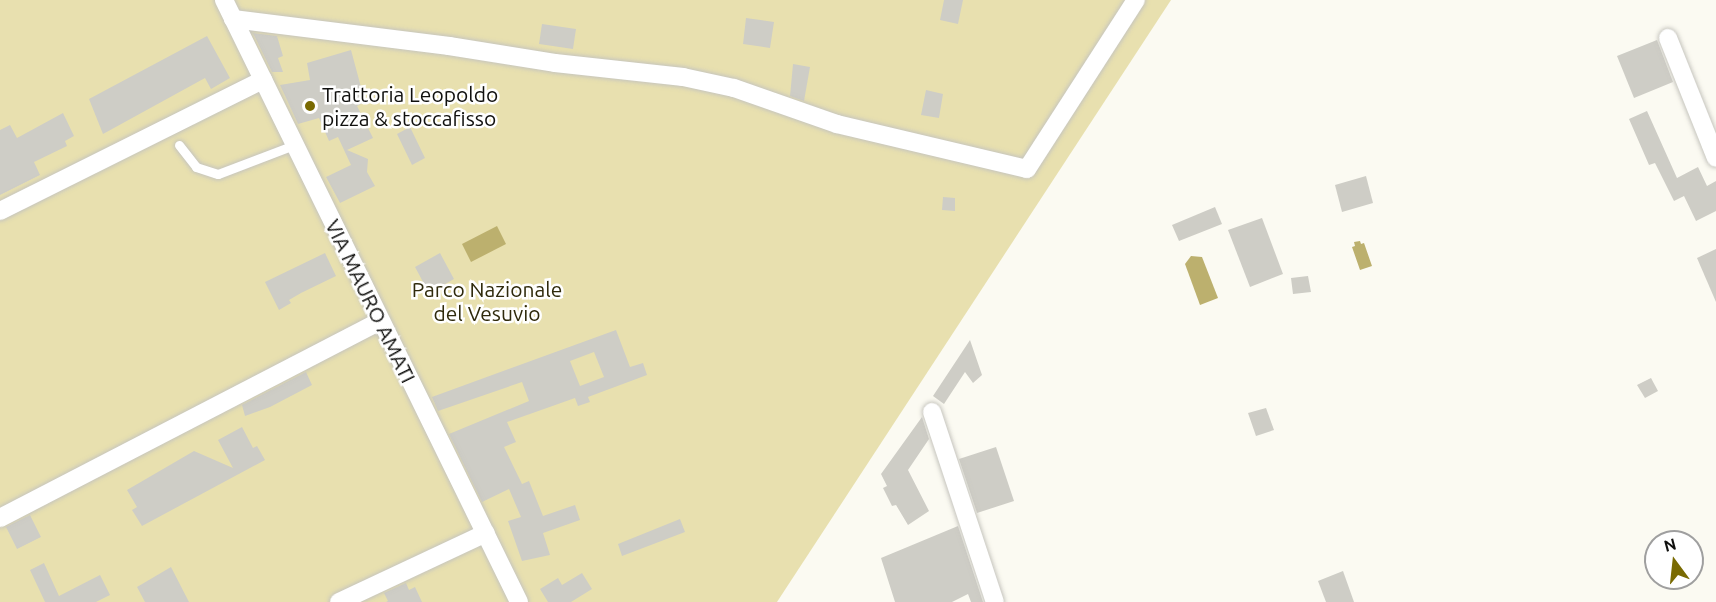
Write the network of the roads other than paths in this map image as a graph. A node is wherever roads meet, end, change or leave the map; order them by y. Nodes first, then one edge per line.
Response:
1 (224, 0) edge
2 (1136, 0) edge
3 (233, 20) junction
4 (1668, 38) dead end
5 (262, 80) junction
6 (178, 145) dead end
7 (294, 145) junction
8 (1716, 158) edge
9 (0, 211) edge
10 (380, 321) junction
11 (932, 412) dead end
12 (0, 518) edge
13 (486, 533) junction
14 (339, 602) edge
15 (519, 602) edge
16 (995, 602) edge

1 - 3 street, VIA MAURO AMATI
2 - 3 street
3 - 5 street, VIA MAURO AMATI
4 - 8 street
5 - 7 street, VIA MAURO AMATI
5 - 9 street
6 - 7 lane
7 - 10 street, VIA MAURO AMATI
10 - 12 street
10 - 13 street, VIA MAURO AMATI
11 - 16 street
13 - 14 street
13 - 15 street, VIA MAURO AMATI

